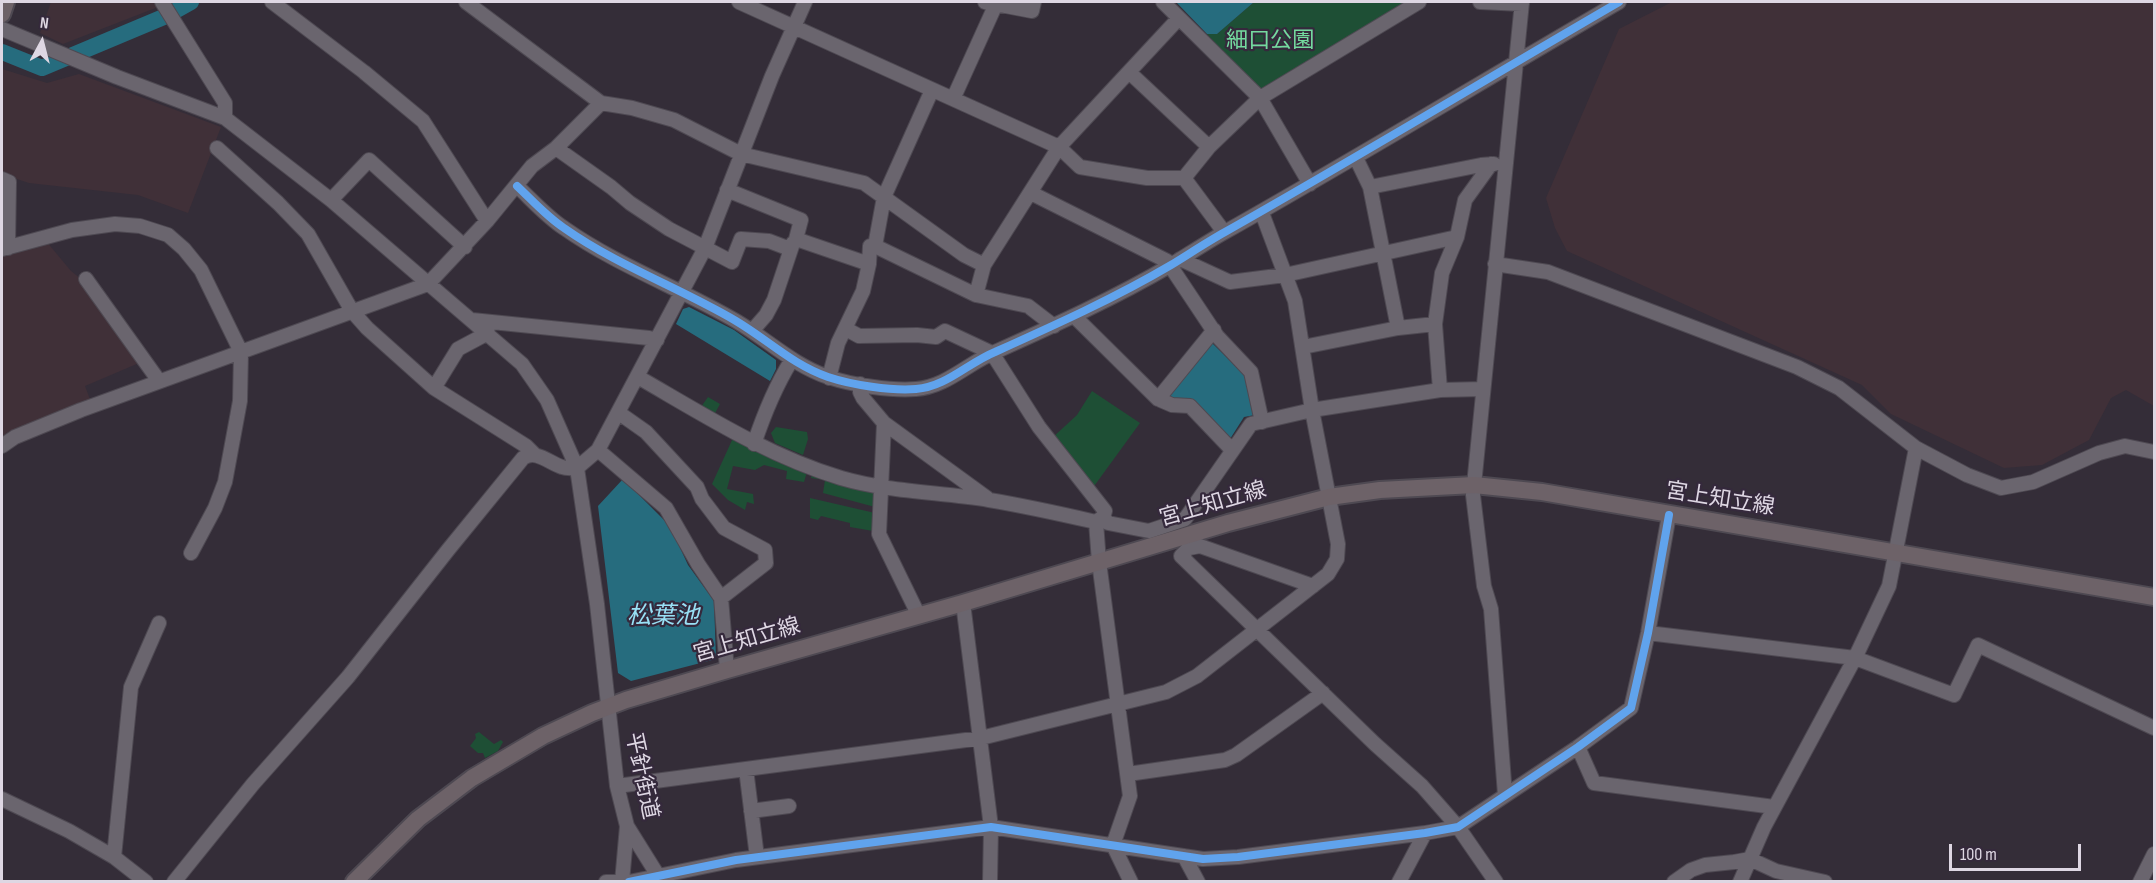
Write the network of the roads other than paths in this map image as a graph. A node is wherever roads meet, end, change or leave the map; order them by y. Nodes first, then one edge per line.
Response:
1 (6, 2) edge
2 (272, 2) edge
3 (466, 2) edge
4 (739, 2) edge
5 (805, 2) edge
6 (1034, 2) edge
7 (1163, 2) edge
8 (1419, 2) edge
9 (1480, 2) edge
10 (1619, 2) edge
11 (991, 3) edge
12 (1522, 3) edge
13 (164, 4) edge
14 (2, 14) edge
15 (1179, 18) junction
16 (793, 27) junction
17 (2, 29) edge
18 (1516, 63) junction
19 (1129, 72) junction
20 (932, 90) junction
21 (1260, 98) junction
22 (953, 99) junction
23 (601, 103) junction
24 (225, 118) junction
25 (1059, 147) junction
26 (1209, 147) junction
27 (217, 148) dead end
28 (556, 148) junction
29 (741, 154) junction
30 (1356, 158) junction
31 (1491, 164) junction
32 (1506, 165) junction
33 (1184, 178) junction
34 (2, 179) edge
35 (1310, 184) junction
36 (517, 186) junction
37 (1370, 187) junction
38 (728, 190) junction
39 (1031, 193) junction
40 (884, 197) junction
41 (331, 200) junction
42 (1262, 213) junction
43 (488, 221) junction
44 (1224, 232) junction
45 (1457, 237) junction
46 (793, 244) junction
47 (875, 246) junction
48 (465, 247) junction
49 (705, 248) junction
50 (5, 249) edge
51 (1383, 252) junction
52 (1175, 262) junction
53 (869, 264) junction
54 (1496, 264) junction
55 (984, 265) junction
56 (1285, 275) junction
57 (86, 279) dead end
58 (428, 284) junction
59 (682, 292) junction
60 (976, 295) junction
61 (352, 311) junction
62 (1074, 316) junction
63 (472, 320) junction
64 (1435, 324) junction
65 (1054, 326) junction
66 (1398, 328) junction
67 (846, 330) junction
68 (1214, 330) junction
69 (752, 332) junction
70 (488, 333) junction
71 (657, 340) junction
72 (1303, 347) junction
73 (242, 352) junction
74 (992, 353) junction
75 (791, 361) junction
76 (638, 377) junction
77 (829, 378) junction
78 (159, 381) junction
79 (860, 384) junction
80 (434, 388) junction
81 (1483, 389) junction
82 (1440, 390) junction
83 (1158, 399) junction
84 (1312, 410) junction
85 (619, 412) junction
86 (1262, 422) junction
87 (884, 423) junction
88 (754, 444) junction
89 (2, 446) edge
90 (1916, 448) junction
91 (598, 450) junction
92 (1232, 450) junction
93 (2154, 452) edge
94 (534, 454) junction
95 (577, 468) junction
96 (1474, 485) junction
97 (882, 487) junction
98 (1329, 496) junction
99 (990, 500) junction
100 (1669, 515) junction
101 (1100, 519) junction
102 (1895, 552) junction
103 (191, 553) dead end
104 (1099, 562) junction
105 (1313, 586) junction
106 (2154, 597) edge
107 (721, 598) junction
108 (963, 603) junction
109 (919, 616) junction
110 (159, 623) dead end
111 (1258, 630) junction
112 (1648, 633) junction
113 (1855, 658) junction
114 (727, 670) junction
115 (1323, 693) junction
116 (1118, 705) junction
117 (609, 707) junction
118 (2154, 728) edge
119 (981, 738) junction
120 (1578, 747) junction
121 (746, 770) junction
122 (1128, 774) junction
123 (617, 786) junction
124 (1505, 795) junction
125 (2, 799) edge
126 (789, 806) dead end
127 (1774, 807) junction
128 (751, 811) junction
129 (627, 826) junction
130 (991, 827) junction
131 (1458, 827) junction
132 (1425, 833) junction
133 (1113, 845) junction
134 (2154, 854) edge
135 (1184, 856) junction
136 (114, 857) junction
137 (757, 857) junction
138 (1750, 859) junction
139 (660, 878) edge
140 (1491, 878) edge
141 (146, 882) edge
142 (174, 882) edge
143 (354, 882) edge
144 (606, 882) edge
145 (621, 882) edge
146 (629, 882) edge
147 (990, 882) edge
148 (1131, 882) edge
149 (1198, 882) edge
150 (1399, 882) edge
151 (1674, 882) edge
152 (1740, 882) edge
153 (1825, 882) edge
154 (2140, 882) edge

1 - 14 main road
2 - 43 street
3 - 23 street
4 - 16 street
5 - 16 street
6 - 11 street
7 - 15 street
8 - 21 street
9 - 12 street
10 - 18 street
11 - 22 street
12 - 18 street
13 - 24 street
15 - 19 street
15 - 21 street
16 - 20 street
16 - 29 street
17 - 24 street, 平針街道
18 - 30 street
18 - 32 street
19 - 25 street
19 - 26 street
20 - 22 street
20 - 40 street
21 - 26 street
21 - 35 street
22 - 25 street
23 - 28 street
23 - 29 street
24 - 41 street, 平針街道
25 - 33 street
25 - 39 street
26 - 33 street
27 - 61 street
28 - 36 street
28 - 49 street
29 - 38 street
29 - 40 street
30 - 35 street
30 - 37 street
31 - 32 street
31 - 37 street
31 - 45 street
32 - 54 street
33 - 44 street
34 - 50 street
35 - 42 street
36 - 43 street
36 - 59 street
37 - 51 street
38 - 46 street
38 - 49 street
39 - 52 street
39 - 55 street
40 - 47 street
40 - 55 street
41 - 48 street
41 - 58 street, 平針街道
42 - 44 street
42 - 56 street
43 - 48 street
44 - 52 street
45 - 51 street
45 - 64 street
46 - 49 street
46 - 53 street
46 - 69 street
47 - 53 street
47 - 60 street
48 - 58 street
49 - 59 street
50 - 73 street
51 - 56 street
51 - 66 street
52 - 56 street
52 - 62 street
52 - 68 street
53 - 67 street
54 - 81 street
54 - 90 street
55 - 60 street
56 - 72 street
57 - 78 street
58 - 61 street
58 - 63 street, 平針街道
59 - 69 street
59 - 71 street
60 - 65 street
61 - 73 street
61 - 80 street
62 - 65 street
62 - 83 street
63 - 70 street, 平針街道
63 - 71 street
64 - 66 street
64 - 82 street
65 - 74 street
66 - 72 street
67 - 74 street
67 - 77 street
68 - 83 street
68 - 86 street
69 - 75 street
70 - 80 street
70 - 95 street, 平針街道
71 - 76 street
72 - 84 street
73 - 78 street
73 - 103 street
74 - 79 street
74 - 101 street
75 - 77 street
75 - 88 street
76 - 85 street
76 - 88 street
77 - 79 street
78 - 89 street
79 - 87 street
80 - 94 street
81 - 82 street
81 - 96 street
82 - 84 street
83 - 92 street
84 - 86 street
84 - 98 street
85 - 91 street
85 - 107 street
86 - 92 street
87 - 97 street
87 - 99 street
88 - 97 street
90 - 93 street
90 - 102 street
91 - 95 street
91 - 107 street
92 - 101 street
94 - 95 street
94 - 142 street
95 - 117 street, 平針街道
96 - 98 main road, 宮上知立線
96 - 100 main road, 宮上知立線
96 - 124 street
97 - 99 street
97 - 109 street
98 - 104 main road, 宮上知立線
98 - 105 street
99 - 101 street
100 - 102 main road, 宮上知立線
100 - 112 street
101 - 104 street
102 - 106 main road, 宮上知立線
102 - 113 street
104 - 108 main road, 宮上知立線
104 - 116 street
105 - 111 street
105 - 111 street
107 - 114 street
108 - 109 main road, 宮上知立線
108 - 119 street
109 - 114 main road, 宮上知立線
110 - 136 street
111 - 115 street
111 - 116 street
112 - 113 street
112 - 120 street
113 - 118 street
113 - 127 street
114 - 117 main road, 宮上知立線
115 - 122 street
115 - 131 street
116 - 119 street
116 - 122 street
117 - 123 street, 平針街道
117 - 143 main road, 宮上知立線
119 - 121 street
119 - 130 street
120 - 124 street
120 - 127 street
121 - 123 street
121 - 128 street
122 - 133 street
123 - 129 street, 平針街道
124 - 131 street
125 - 136 street
126 - 128 street
127 - 138 street
128 - 137 street
129 - 139 street, 平針街道
129 - 145 street
130 - 133 street
130 - 137 street
130 - 147 street
131 - 132 street
131 - 140 street
132 - 135 street
132 - 150 street
133 - 135 street
133 - 148 street
134 - 154 street
135 - 149 street
136 - 141 street
137 - 139 street
138 - 151 street
138 - 152 street
138 - 153 street
139 - 146 street
144 - 145 street

